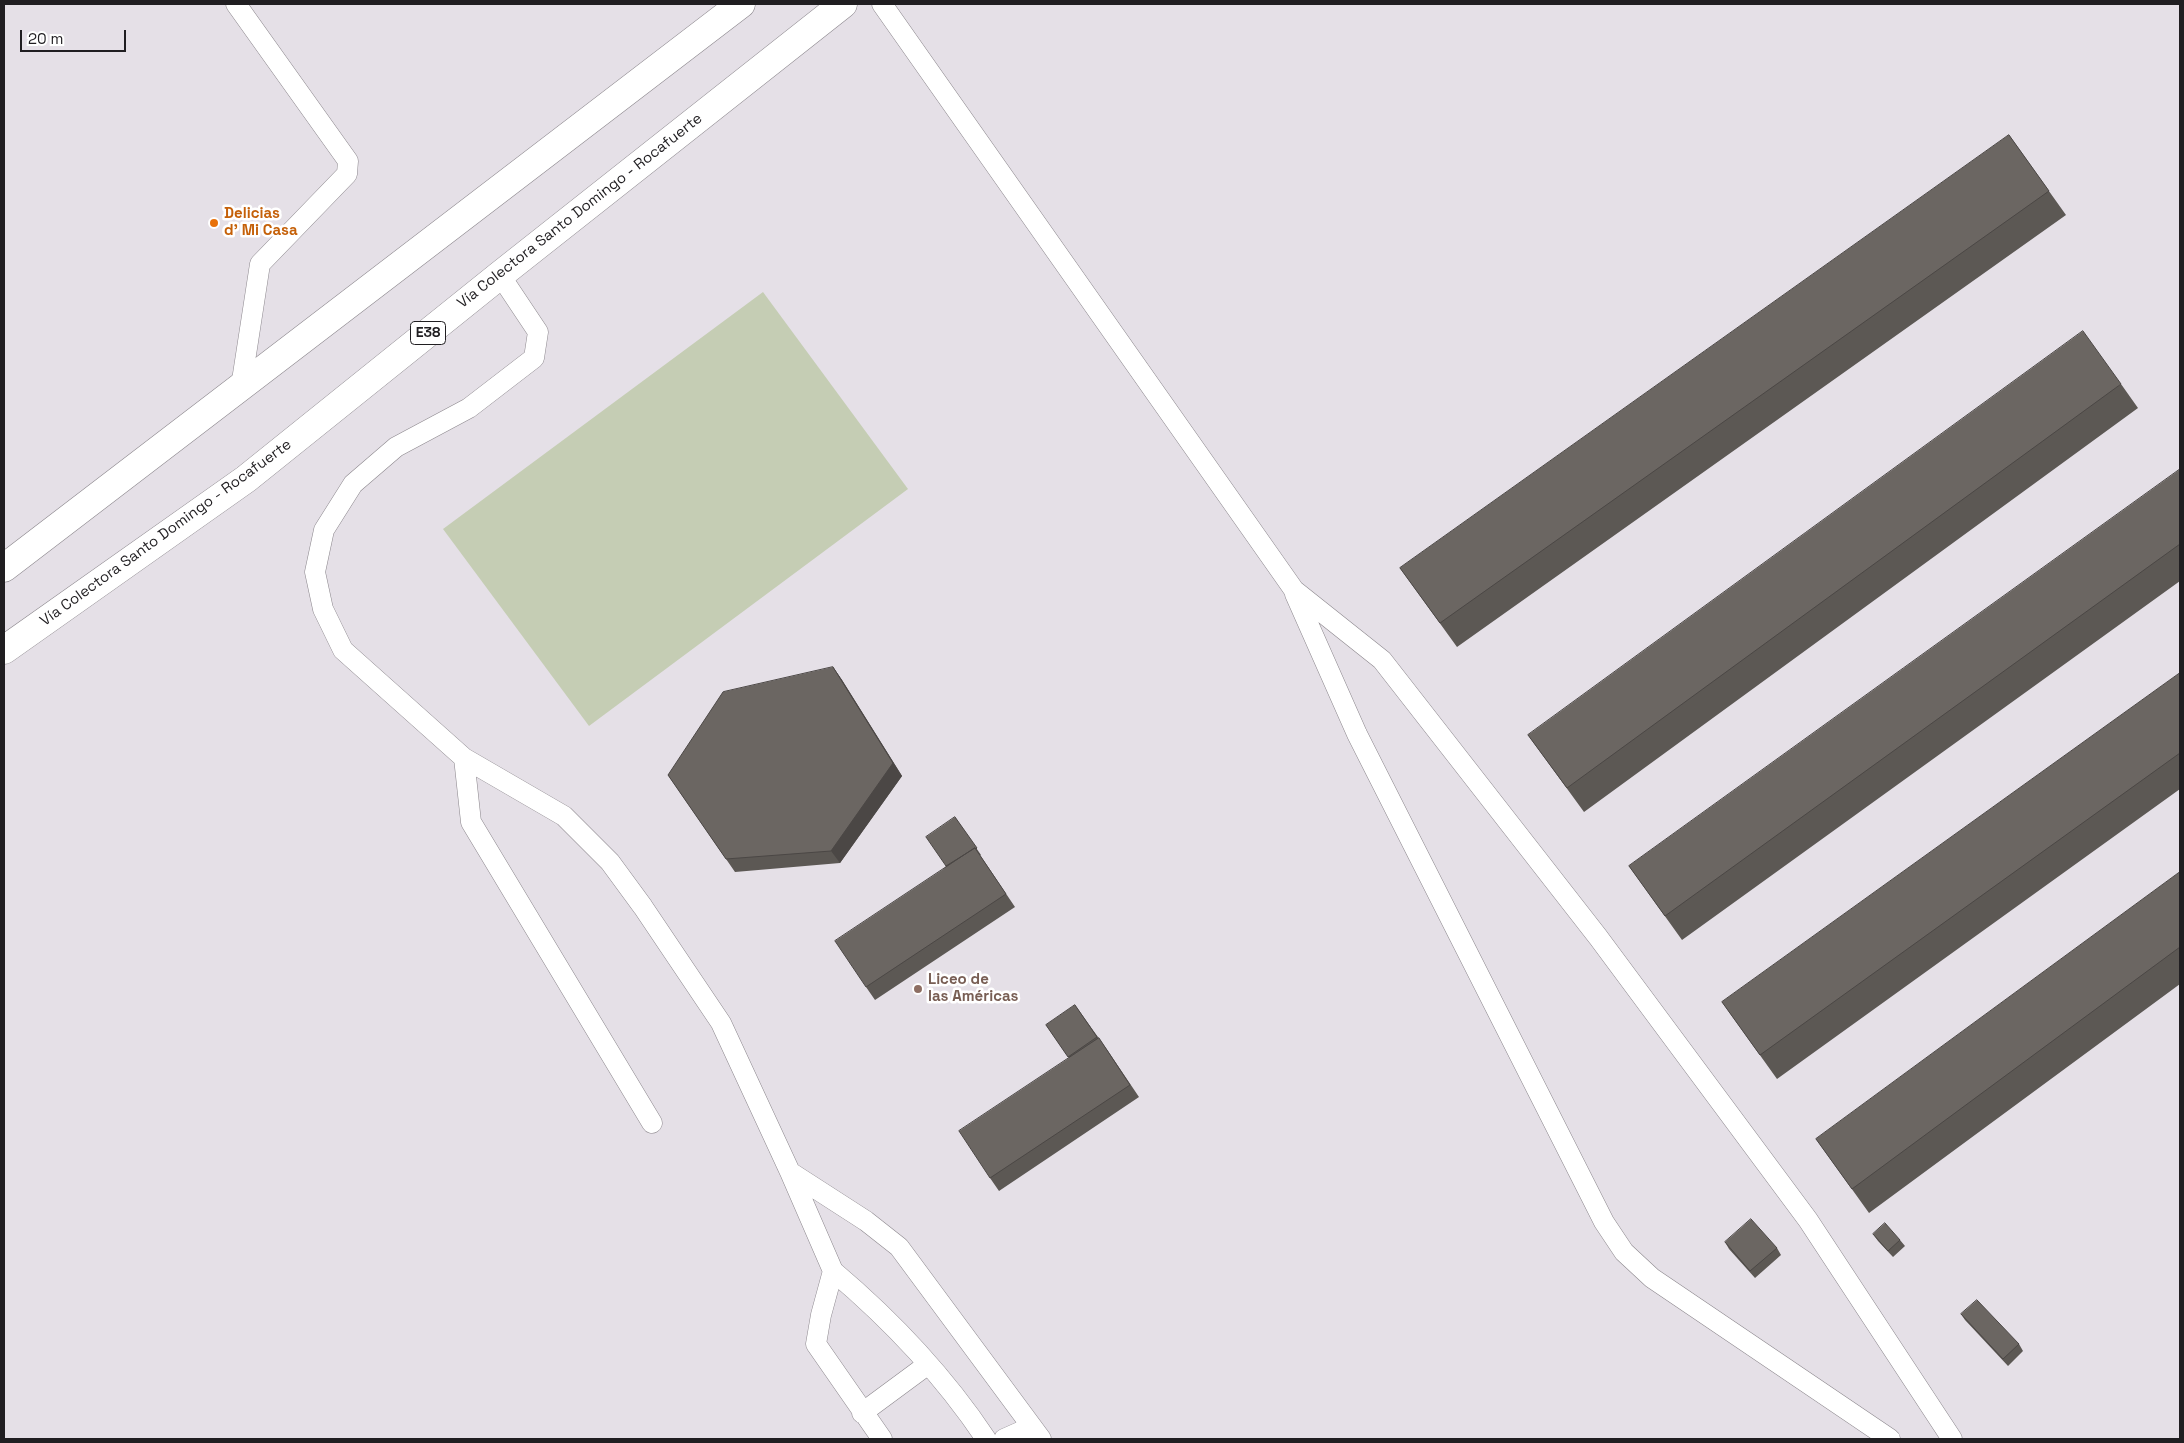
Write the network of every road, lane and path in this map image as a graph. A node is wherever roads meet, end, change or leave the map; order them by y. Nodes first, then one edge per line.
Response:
1 (236, 4) edge
2 (741, 4) edge
3 (843, 4) edge
4 (882, 4) edge
5 (500, 274) junction
6 (241, 387) junction
7 (4, 568) edge
8 (1294, 590) junction
9 (4, 650) edge
10 (464, 758) junction
11 (652, 1123) dead end
12 (790, 1172) junction
13 (833, 1271) junction
14 (928, 1365) junction
15 (862, 1412) junction
16 (1036, 1433) edge
17 (882, 1439) edge
18 (986, 1439) edge
19 (1004, 1439) edge
20 (1890, 1439) edge
21 (1952, 1439) edge

1 - 6 lane
2 - 6 highway
3 - 5 highway, Vía Colectora Santo Domingo - Rocafuerte / E38
4 - 8 lane
5 - 9 highway, Vía Colectora Santo Domingo - Rocafuerte / E38
5 - 10 lane
6 - 7 highway
8 - 20 lane
8 - 21 lane
10 - 11 lane
10 - 12 lane
12 - 13 lane
12 - 16 lane
13 - 14 lane
13 - 15 lane
14 - 15 lane
14 - 18 lane
15 - 17 lane
16 - 19 lane

